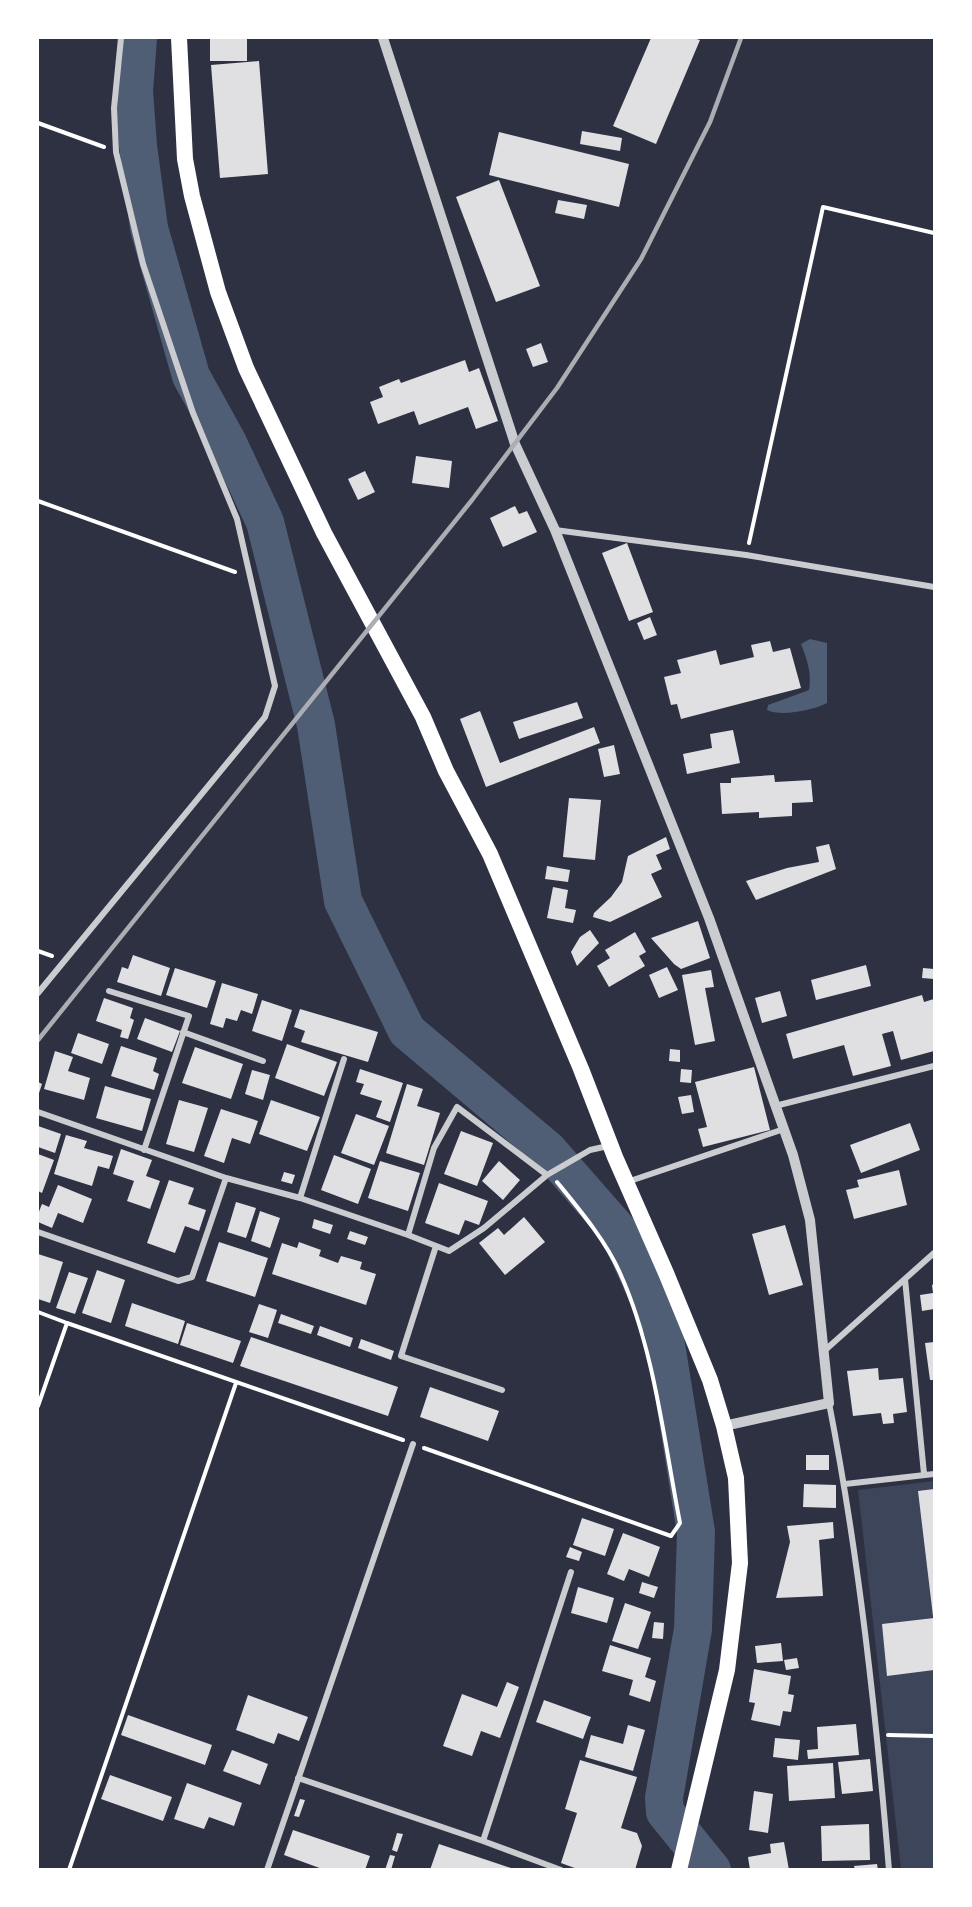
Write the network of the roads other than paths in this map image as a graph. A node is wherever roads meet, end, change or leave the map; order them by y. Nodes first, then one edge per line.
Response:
1 (121, 38) edge
2 (179, 38) edge
3 (383, 38) edge
4 (555, 530) junction
5 (934, 588) edge
6 (109, 991) dead end
7 (38, 993) edge
8 (183, 1032) junction
9 (344, 1059) dead end
10 (263, 1061) dead end
11 (934, 1066) edge
12 (775, 1106) junction
13 (38, 1112) edge
14 (784, 1129) junction
15 (610, 1146) junction
16 (144, 1150) junction
17 (548, 1174) junction
18 (226, 1178) junction
19 (626, 1182) junction
20 (300, 1198) junction
21 (38, 1232) edge
22 (408, 1235) junction
23 (436, 1246) junction
24 (934, 1253) edge
25 (905, 1279) junction
26 (824, 1352) junction
27 (502, 1390) dead end
28 (829, 1403) junction
29 (724, 1426) junction
30 (413, 1444) road end
31 (924, 1474) junction
32 (934, 1474) edge
33 (845, 1484) junction
34 (571, 1572) dead end
35 (298, 1778) junction
36 (483, 1841) junction
37 (681, 1864) edge
38 (267, 1869) edge
39 (561, 1869) edge
40 (890, 1869) edge

1 - 7 street
2 - 15 highway
3 - 4 street
4 - 5 street
4 - 12 street
6 - 8 street
8 - 10 street
8 - 16 street
9 - 20 street
11 - 12 street
12 - 14 street
13 - 16 street
14 - 19 street
14 - 26 street
15 - 17 street
15 - 19 highway
16 - 18 street
17 - 22 street
17 - 23 street
18 - 20 street
18 - 21 street
19 - 29 highway
20 - 22 street
22 - 23 street
23 - 27 street
24 - 25 street
25 - 26 street
25 - 31 street
26 - 28 street
28 - 29 street
28 - 33 street
29 - 37 highway
30 - 35 street
31 - 32 street
31 - 33 street
33 - 40 street
34 - 36 street
35 - 36 street
35 - 38 street
36 - 39 street

